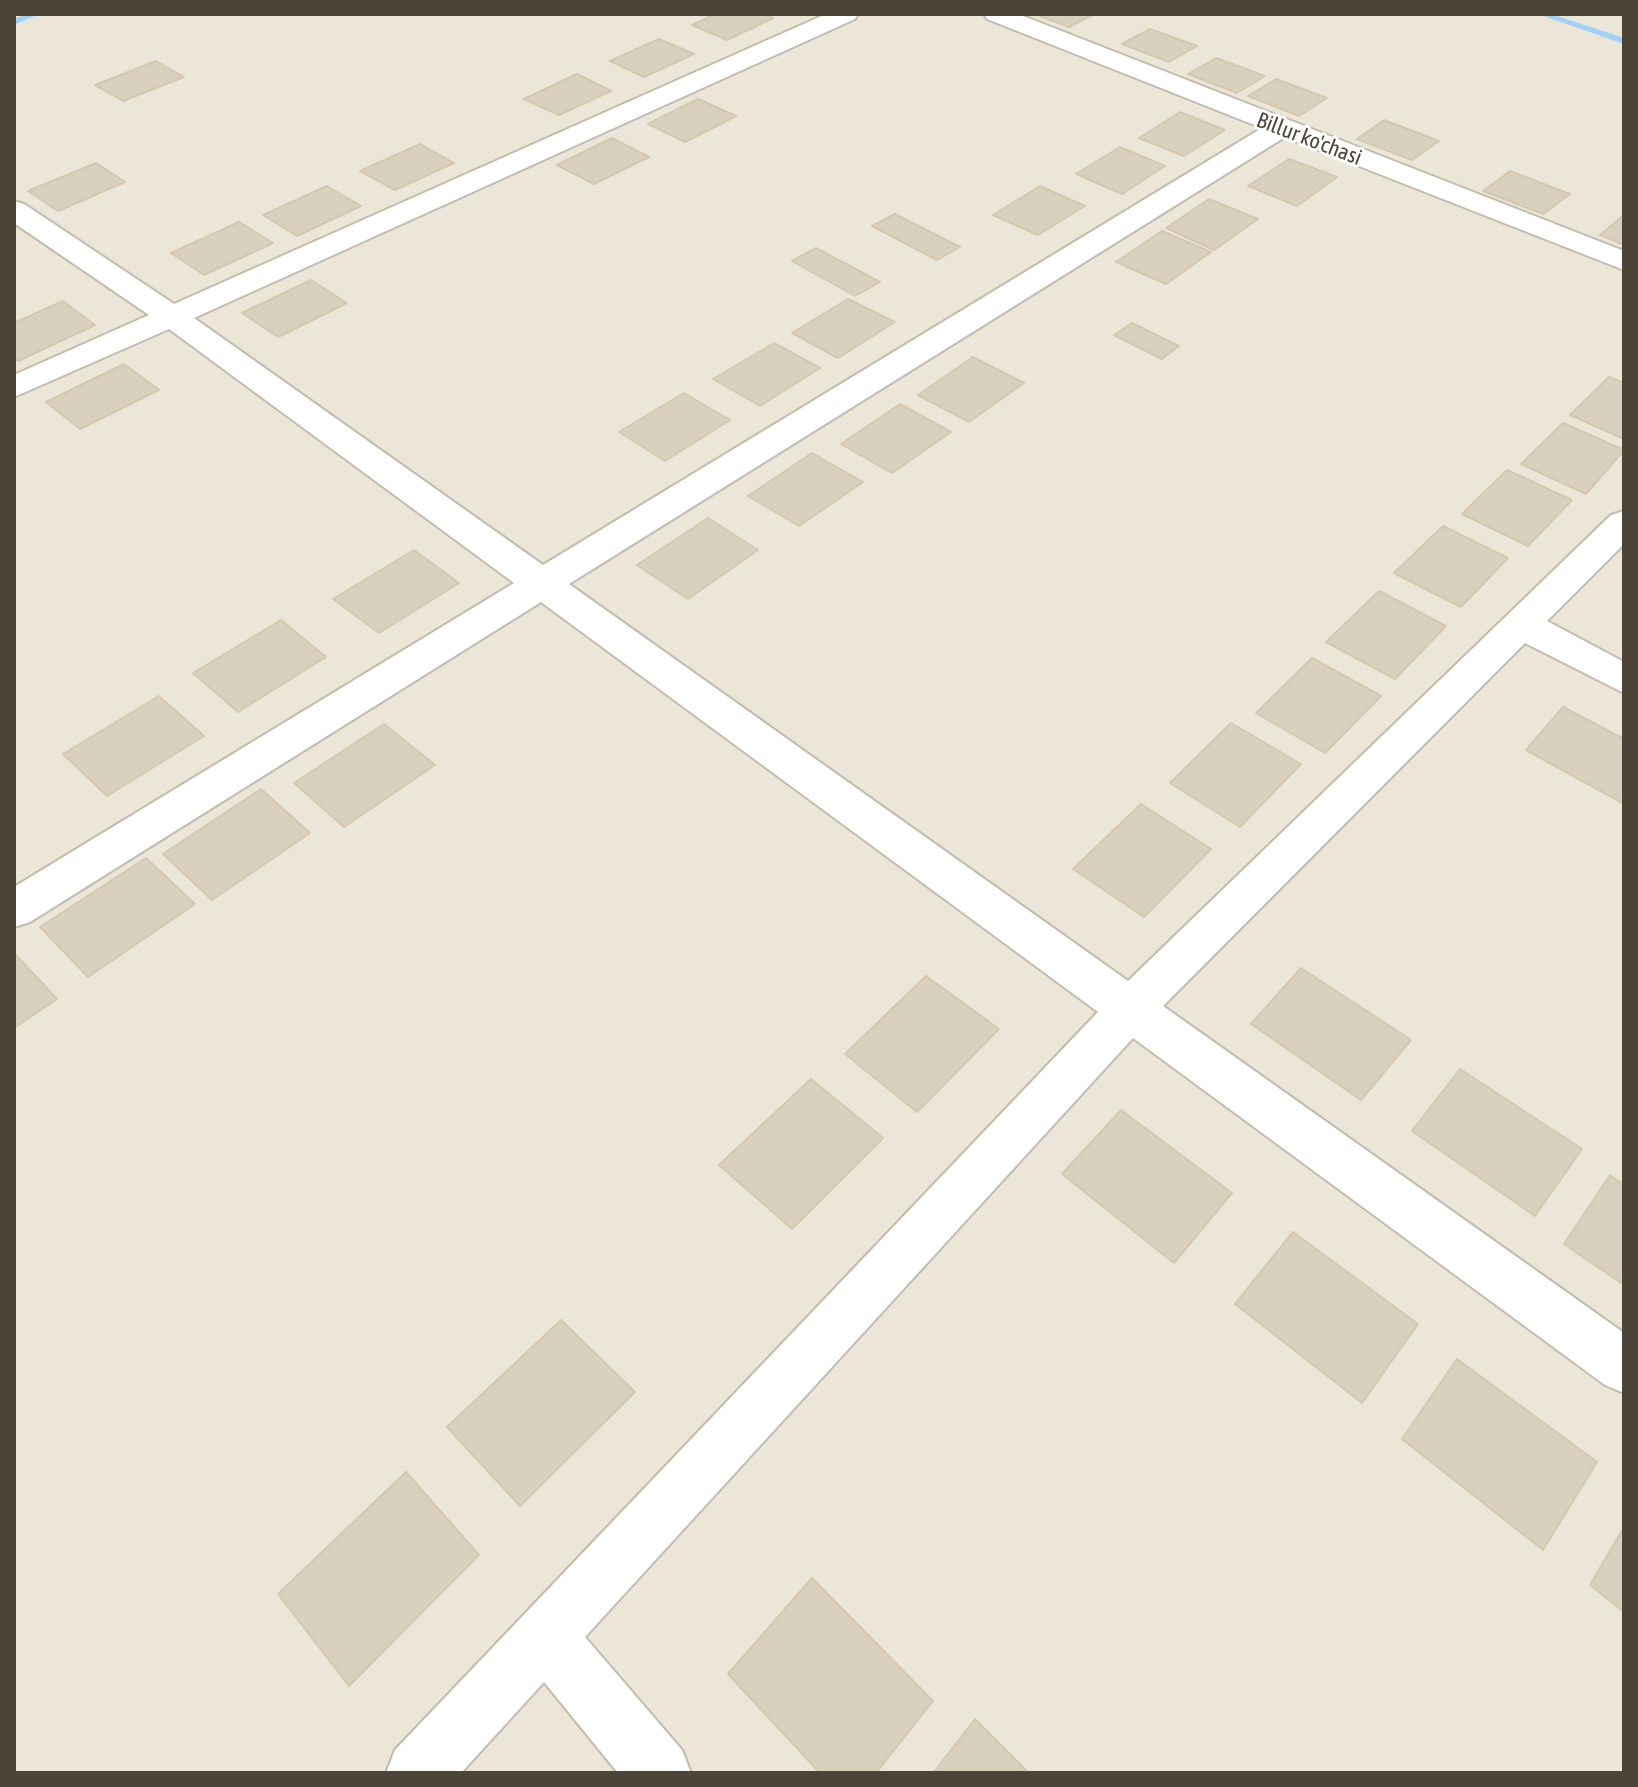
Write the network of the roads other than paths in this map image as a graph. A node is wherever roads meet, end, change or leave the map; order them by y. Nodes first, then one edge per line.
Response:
1 (846, 14) edge
2 (996, 14) edge
3 (1281, 128) junction
4 (14, 210) edge
5 (1624, 261) edge
6 (170, 315) junction
7 (14, 387) edge
8 (1624, 523) edge
9 (538, 583) junction
10 (1521, 624) junction
11 (1624, 679) edge
12 (14, 909) edge
13 (1132, 1007) junction
14 (1624, 1366) edge
15 (545, 1636) junction
16 (418, 1773) edge
17 (659, 1773) edge

1 - 6 street
2 - 3 street, Billur ko'chasi
3 - 5 street, Billur ko'chasi
3 - 9 street
4 - 6 street
6 - 7 street
6 - 9 street
8 - 10 street
9 - 12 street
9 - 13 street
10 - 11 street
10 - 13 street
13 - 14 street
13 - 15 street
15 - 16 street
15 - 17 street

